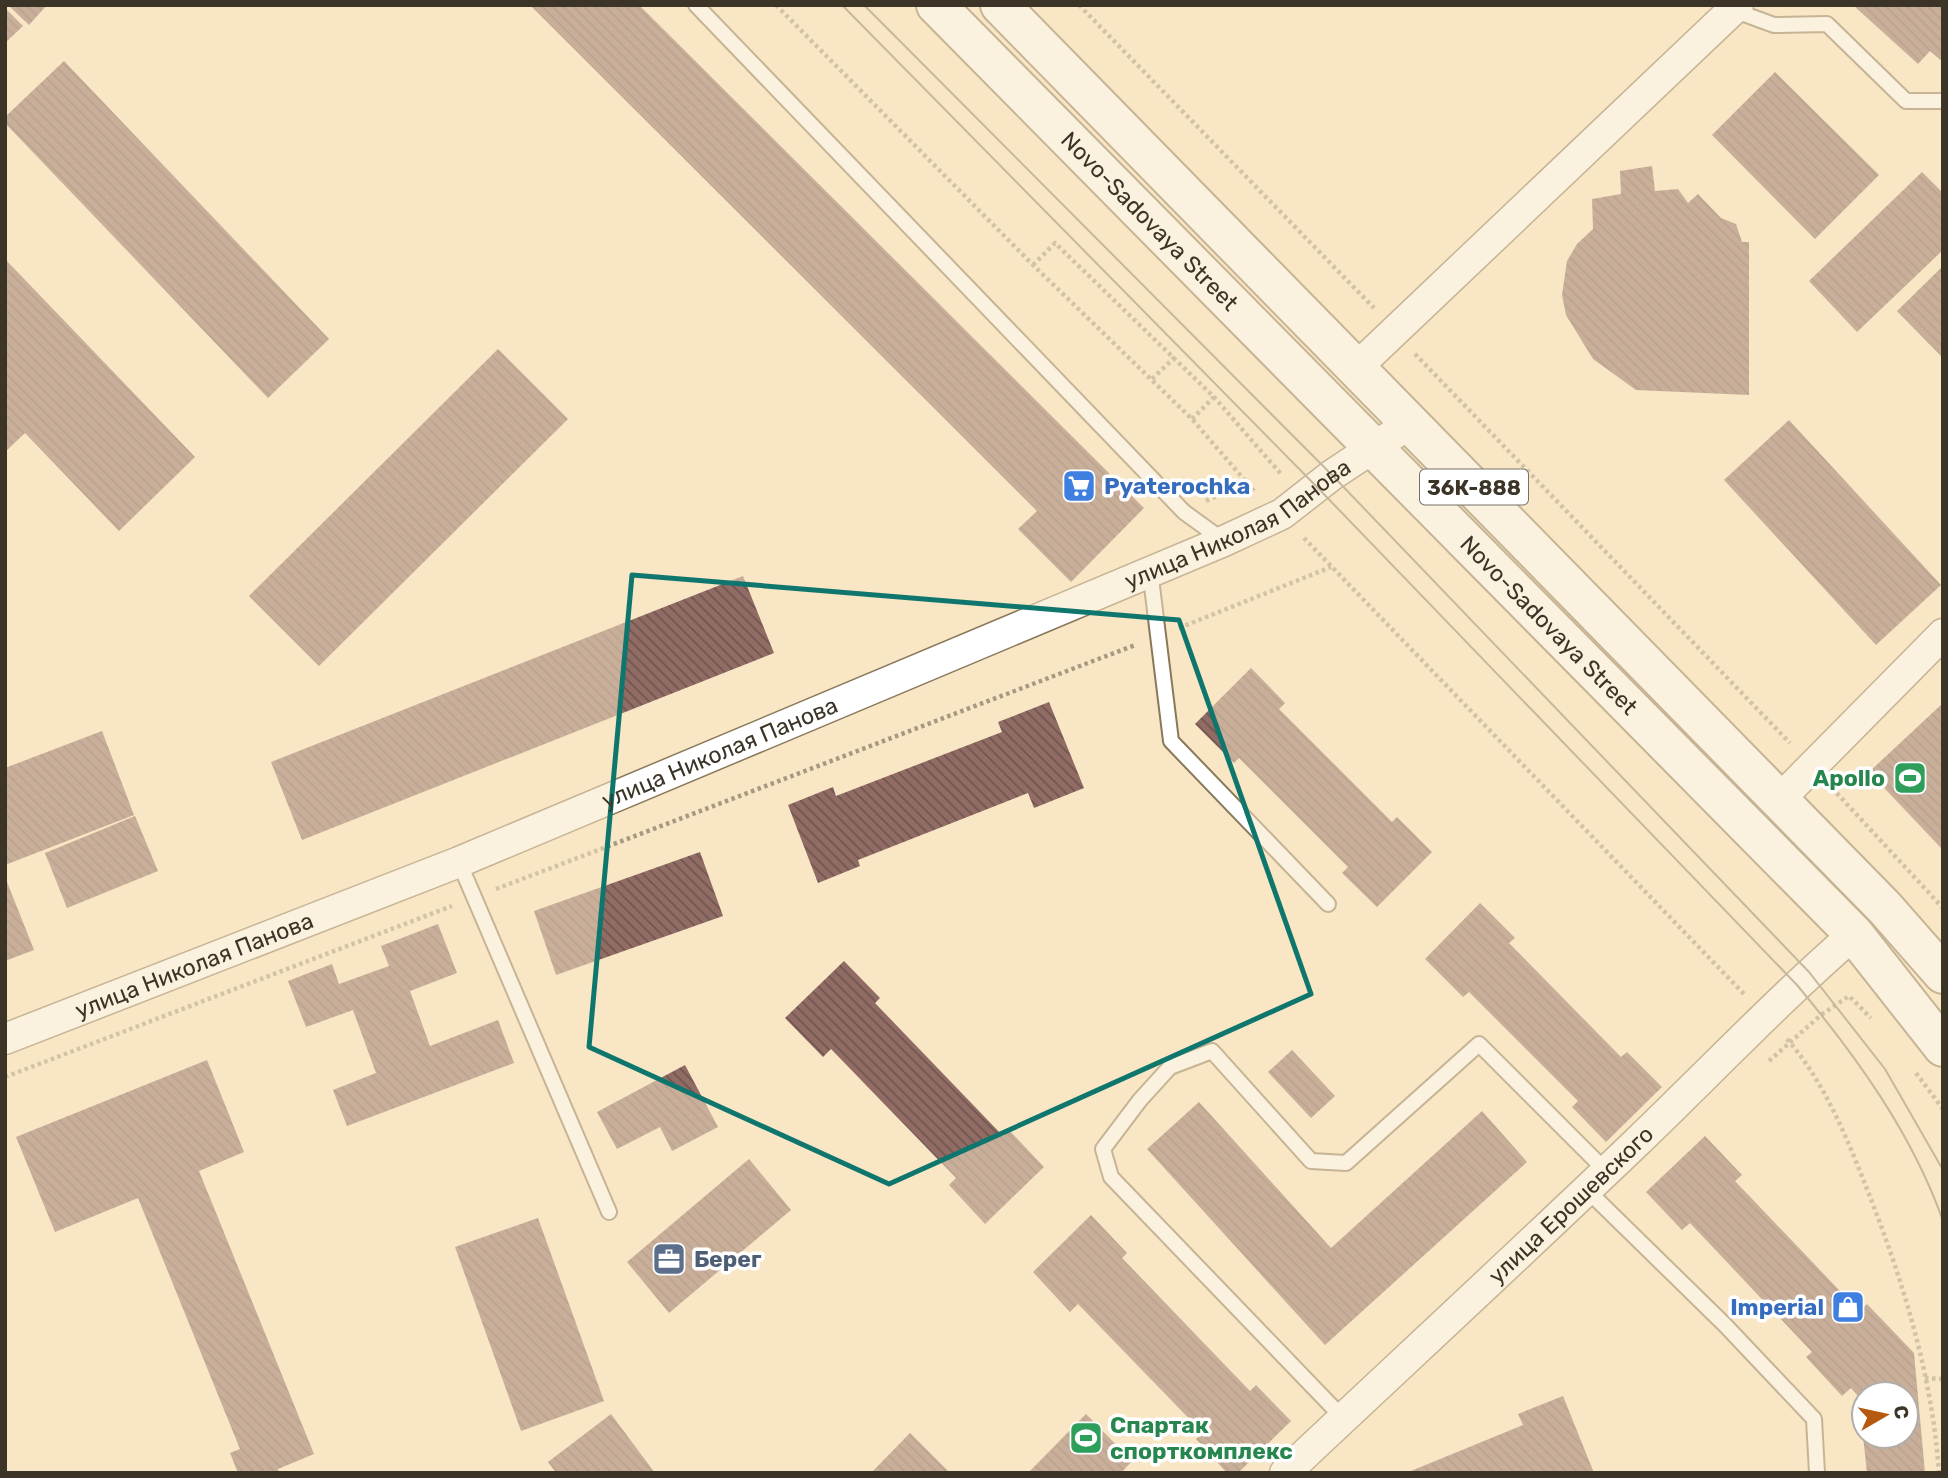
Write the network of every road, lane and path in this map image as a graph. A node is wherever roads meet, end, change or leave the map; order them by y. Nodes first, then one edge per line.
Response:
1 (696, 5) edge
2 (776, 5) edge
3 (936, 5) edge
4 (1000, 5) edge
5 (1079, 5) edge
6 (1735, 8) edge
7 (1943, 101) edge
8 (1033, 265) junction
9 (1395, 334) junction
10 (1175, 357) junction
11 (1356, 368) junction
12 (1152, 379) junction
13 (1214, 397) junction
14 (1192, 419) junction
15 (1412, 422) junction
16 (1373, 448) junction
17 (1276, 484) dead end
18 (1184, 512) junction
19 (1282, 514) junction
20 (1224, 541) junction
21 (1331, 567) junction
22 (1150, 570) junction
23 (1943, 634) edge
24 (1160, 635) junction
25 (1813, 768) junction
26 (1779, 800) junction
27 (459, 862) junction
28 (475, 897) junction
29 (1328, 904) dead end
30 (1943, 908) edge
31 (1854, 934) junction
32 (1943, 974) edge
33 (1767, 1017) junction
34 (1877, 1023) dead end
35 (5, 1039) edge
36 (1790, 1042) junction
37 (1926, 1056) edge
38 (1759, 1070) dead end
39 (5, 1077) edge
40 (1943, 1109) edge
41 (1596, 1180) junction
42 (608, 1212) dead end
43 (1925, 1378) junction
44 (1943, 1379) edge
45 (1343, 1418) junction
46 (1285, 1473) edge
47 (1817, 1473) edge
48 (1939, 1473) edge

1 - 18 lane
2 - 8 path
3 - 16 main road, Novo-Sadovaya Street
4 - 11 main road, Novo-Sadovaya Street / 36К-888
5 - 9 path
6 - 7 lane
6 - 9 street
8 - 10 path
8 - 12 path
9 - 11 street
9 - 25 path
10 - 12 path
10 - 13 path
11 - 15 main road, Novo-Sadovaya Street / 36К-888
12 - 14 path
13 - 14 path
13 - 17 path
14 - 18 path
15 - 16 street, улица Николая Панова
15 - 26 main road, Novo-Sadovaya Street / 36К-888
16 - 19 street, улица Николая Панова
16 - 31 main road, Novo-Sadovaya Street
18 - 20 lane
19 - 20 street, улица Николая Панова
19 - 21 path
20 - 22 street, улица Николая Панова
21 - 24 path
21 - 33 path
22 - 24 lane
22 - 27 street, улица Николая Панова
23 - 25 street
24 - 28 path
24 - 29 lane
25 - 26 street
25 - 30 path
26 - 32 main road, Novo-Sadovaya Street / 36К-888
27 - 28 lane
27 - 35 street, улица Николая Панова
28 - 39 path
28 - 42 lane
31 - 33 street, улица Ерошевского
31 - 37 main road, Novo-Sadovaya Street
33 - 36 path
33 - 41 street, улица Ерошевского
34 - 36 path
36 - 38 path
36 - 43 path
37 - 40 path
41 - 45 street, улица Ерошевского
41 - 45 lane
41 - 47 lane
43 - 44 path
43 - 48 path
45 - 46 street, улица Ерошевского

